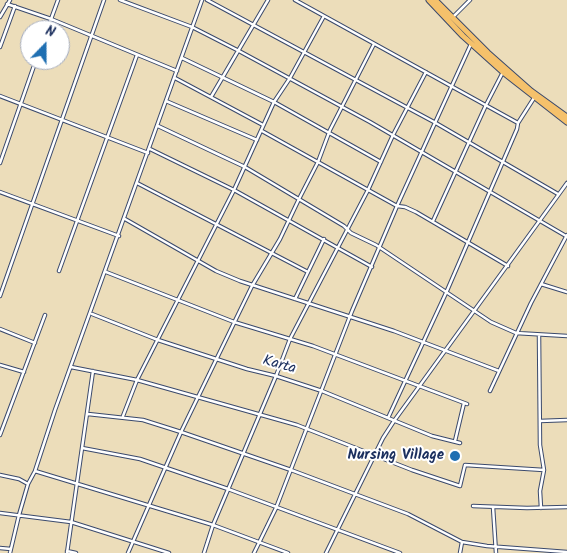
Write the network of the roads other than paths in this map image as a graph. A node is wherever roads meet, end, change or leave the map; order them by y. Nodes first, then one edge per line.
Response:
1 (10, 0) edge
2 (58, 0) edge
3 (104, 0) edge
4 (120, 0) edge
5 (202, 0) edge
6 (207, 0) edge
7 (268, 0) edge
8 (295, 0) edge
9 (429, 0) edge
10 (435, 0) edge
11 (470, 0) edge
12 (7, 4) junction
13 (15, 6) junction
14 (324, 16) junction
15 (0, 17) edge
16 (452, 18) junction
17 (51, 20) joint
18 (254, 26) junction
19 (70, 27) edge
20 (192, 28) junction
21 (92, 36) junction
22 (472, 42) junction
23 (374, 44) junction
24 (0, 46) edge
25 (239, 51) junction
26 (304, 52) junction
27 (137, 54) junction
28 (182, 58) junction
29 (33, 70) edge
30 (177, 71) junction
31 (426, 72) junction
32 (503, 72) junction
33 (223, 77) junction
34 (175, 78) junction
35 (290, 78) junction
36 (356, 79) junction
37 (451, 86) junction
38 (0, 96) edge
39 (211, 97) junction
40 (534, 98) junction
41 (166, 101) junction
42 (274, 102) junction
43 (21, 104) junction
44 (486, 105) junction
45 (343, 107) junction
46 (408, 108) junction
47 (567, 117) edge
48 (62, 120) junction
49 (434, 122) junction
50 (567, 122) edge
51 (518, 123) junction
52 (263, 125) junction
53 (158, 126) junction
54 (261, 131) junction
55 (329, 132) junction
56 (393, 135) junction
57 (107, 137) junction
58 (257, 140) junction
59 (469, 142) junction
60 (149, 151) junction
61 (422, 152) junction
62 (0, 162) edge
63 (318, 162) junction
64 (381, 162) junction
65 (503, 162) junction
66 (245, 167) junction
67 (456, 171) junction
68 (137, 183) junction
69 (567, 183) edge
70 (234, 190) junction
71 (368, 190) junction
72 (0, 192) edge
73 (489, 192) junction
74 (558, 194) junction
75 (299, 200) junction
76 (32, 204) junction
77 (397, 206) junction
78 (125, 219) junction
79 (289, 220) junction
80 (77, 221) junction
81 (433, 222) junction
82 (539, 222) junction
83 (216, 224) junction
84 (347, 229) junction
85 (566, 235) edge
86 (119, 236) junction
87 (324, 240) junction
88 (467, 242) junction
89 (337, 248) junction
90 (380, 248) junction
91 (272, 253) junction
92 (198, 261) junction
93 (508, 266) junction
94 (372, 267) junction
95 (60, 271) dead end
96 (106, 272) junction
97 (308, 272) junction
98 (541, 284) junction
99 (252, 286) junction
100 (1, 288) edge
101 (567, 292) edge
102 (446, 293) junction
103 (0, 296) edge
104 (295, 299) junction
105 (178, 300) junction
106 (308, 303) junction
107 (474, 312) junction
108 (91, 314) junction
109 (45, 316) dead end
110 (350, 317) junction
111 (234, 322) junction
112 (0, 328) edge
113 (516, 333) junction
114 (539, 335) junction
115 (567, 336) edge
116 (290, 339) junction
117 (158, 340) junction
118 (424, 342) junction
119 (35, 343) junction
120 (446, 350) junction
121 (336, 355) junction
122 (218, 359) junction
123 (0, 365) edge
124 (71, 367) junction
125 (499, 371) junction
126 (24, 372) junction
127 (93, 372) junction
128 (276, 376) junction
129 (138, 380) junction
130 (406, 381) junction
131 (418, 387) junction
132 (322, 391) junction
133 (490, 391) dead end
134 (198, 397) junction
135 (88, 414) junction
136 (259, 414) junction
137 (123, 417) junction
138 (388, 418) junction
139 (567, 420) edge
140 (394, 421) junction
141 (540, 421) junction
142 (308, 429) junction
143 (181, 432) junction
144 (0, 435) edge
145 (454, 441) junction
146 (460, 443) dead end
147 (82, 448) junction
148 (242, 454) junction
149 (375, 455) junction
150 (164, 468) junction
151 (291, 470) junction
152 (544, 470) junction
153 (35, 471) junction
154 (0, 475) edge
155 (28, 484) junction
156 (77, 484) junction
157 (228, 489) junction
158 (356, 495) junction
159 (148, 506) junction
160 (473, 506) dead end
161 (493, 507) junction
162 (567, 507) edge
163 (276, 508) junction
164 (541, 508) junction
165 (0, 513) edge
166 (19, 515) junction
167 (71, 522) junction
168 (213, 525) junction
169 (337, 530) junction
170 (134, 541) junction
171 (259, 542) junction
172 (462, 542) junction
173 (496, 547) junction
174 (0, 548) edge
175 (11, 551) edge
176 (67, 552) edge
177 (567, 552) edge
178 (76, 553) edge
179 (128, 553) edge
180 (170, 553) edge
181 (204, 553) edge
182 (254, 553) edge
183 (288, 553) edge
184 (326, 553) edge
185 (400, 553) edge
186 (460, 553) edge
187 (496, 553) edge

1 - 12 street
2 - 17 street
3 - 21 street
4 - 20 street
5 - 20 street
6 - 18 street
7 - 18 street
8 - 14 street
9 - 22 highway
10 - 16 highway
11 - 16 street
12 - 13 street
12 - 15 street
13 - 17 street
13 - 24 street
14 - 23 street
14 - 26 street
16 - 22 highway
18 - 25 street
18 - 26 street
19 - 21 street
20 - 25 street
20 - 28 street
21 - 27 street
21 - 48 street
22 - 32 highway
22 - 37 street
22 - 47 highway
23 - 31 street
23 - 36 street
25 - 33 street
25 - 35 street
26 - 35 street
26 - 36 street
27 - 30 street
27 - 57 street
28 - 30 street
28 - 33 street
29 - 43 street
30 - 34 street
31 - 37 street
31 - 46 street
32 - 40 highway
32 - 44 street
33 - 39 street
33 - 42 street
34 - 39 street
34 - 41 street
35 - 42 street
35 - 45 street
36 - 45 street
36 - 46 street
37 - 44 street
37 - 49 street
38 - 43 street
39 - 52 street
40 - 50 highway
40 - 51 street
41 - 53 street
41 - 58 street
42 - 52 street
42 - 55 street
43 - 48 street
43 - 62 street
44 - 51 street
44 - 59 street
45 - 55 street
45 - 56 street
46 - 49 street
46 - 56 street
48 - 57 street
48 - 76 street
49 - 59 street
49 - 61 street
51 - 65 street
52 - 54 street
53 - 60 street
53 - 66 street
54 - 58 street
54 - 63 street
55 - 63 street
55 - 64 street
56 - 61 street
56 - 64 street
57 - 60 street
57 - 80 street
58 - 66 street
59 - 65 street
59 - 67 street
60 - 68 street
60 - 70 street
61 - 67 street
61 - 77 street
63 - 71 street
63 - 75 street
64 - 71 street
65 - 73 street
65 - 74 street
66 - 70 street
66 - 75 street
67 - 73 street
67 - 81 street
68 - 78 street
68 - 83 street
69 - 74 street
70 - 79 street
70 - 83 street
71 - 77 street
71 - 84 street
72 - 76 street
73 - 82 street
73 - 88 street
74 - 82 street
75 - 79 street
75 - 84 street
76 - 80 street
76 - 100 street
77 - 81 street
77 - 90 street
78 - 86 street
78 - 92 street
79 - 87 street
79 - 91 street
80 - 86 street
80 - 95 street
81 - 88 street
82 - 85 street
82 - 93 street
83 - 91 street
83 - 92 street
84 - 89 street
84 - 90 street
85 - 98 street
86 - 96 street
87 - 89 street
87 - 97 street
88 - 93 street
88 - 102 street
89 - 94 street
89 - 106 street
90 - 94 street
90 - 102 street
91 - 97 street
91 - 99 street
92 - 99 street
92 - 105 street
93 - 107 street
94 - 110 street
96 - 105 street
96 - 108 street
97 - 104 street
98 - 101 street
98 - 113 street
99 - 104 street
99 - 111 street
100 - 103 street
102 - 107 street
102 - 118 street
104 - 106 street
105 - 111 street
105 - 117 street
106 - 110 street
106 - 116 street
107 - 113 street
107 - 120 street
108 - 117 street, Karta
108 - 124 street
109 - 119 street
110 - 118 street
110 - 121 street
111 - 116 street
111 - 122 street
112 - 119 street
113 - 114 street
113 - 125 street
114 - 115 street
114 - 141 street
116 - 121 street
116 - 128 street
117 - 122 street, Karta
117 - 129 street
118 - 120 street
118 - 130 street
119 - 126 street
120 - 125 street
120 - 131 street
121 - 130 street
121 - 132 street
122 - 128 street, Karta
122 - 134 street
123 - 126 street
124 - 127 street
124 - 153 street
125 - 133 street
126 - 144 street
127 - 129 street
127 - 135 street
128 - 132 street, Karta
128 - 136 street
129 - 134 street
129 - 137 street
130 - 131 street
130 - 138 street
131 - 140 street
131 - 145 street
132 - 138 street, Karta
132 - 142 street
134 - 136 street
134 - 143 street
135 - 137 street
135 - 147 street
136 - 142 street
136 - 148 street
137 - 143 street
138 - 140 street, Karta
139 - 141 street
140 - 145 street, Karta
140 - 149 street
141 - 152 street
142 - 149 street
142 - 151 street
143 - 148 street
143 - 150 street
145 - 146 street, Karta
147 - 150 street
147 - 156 street
148 - 151 street
148 - 157 street
149 - 152 street
149 - 158 street
150 - 157 street
150 - 159 street
151 - 158 street
151 - 163 street
152 - 164 street
153 - 155 street
153 - 156 street
154 - 155 street
155 - 166 street
156 - 159 street
156 - 167 street
157 - 163 street
157 - 168 street
158 - 169 street
158 - 172 street
159 - 168 street
159 - 170 street
160 - 161 street
161 - 164 street
161 - 173 street
162 - 164 street
163 - 169 street
163 - 171 street
165 - 166 street
166 - 167 street
166 - 175 street
167 - 170 street
167 - 176 street
168 - 171 street
168 - 181 street
169 - 184 street
169 - 185 street
170 - 179 street
170 - 180 street
171 - 182 street
171 - 183 street
172 - 173 street
172 - 186 street
173 - 177 street
173 - 187 street
174 - 175 street
176 - 178 street

